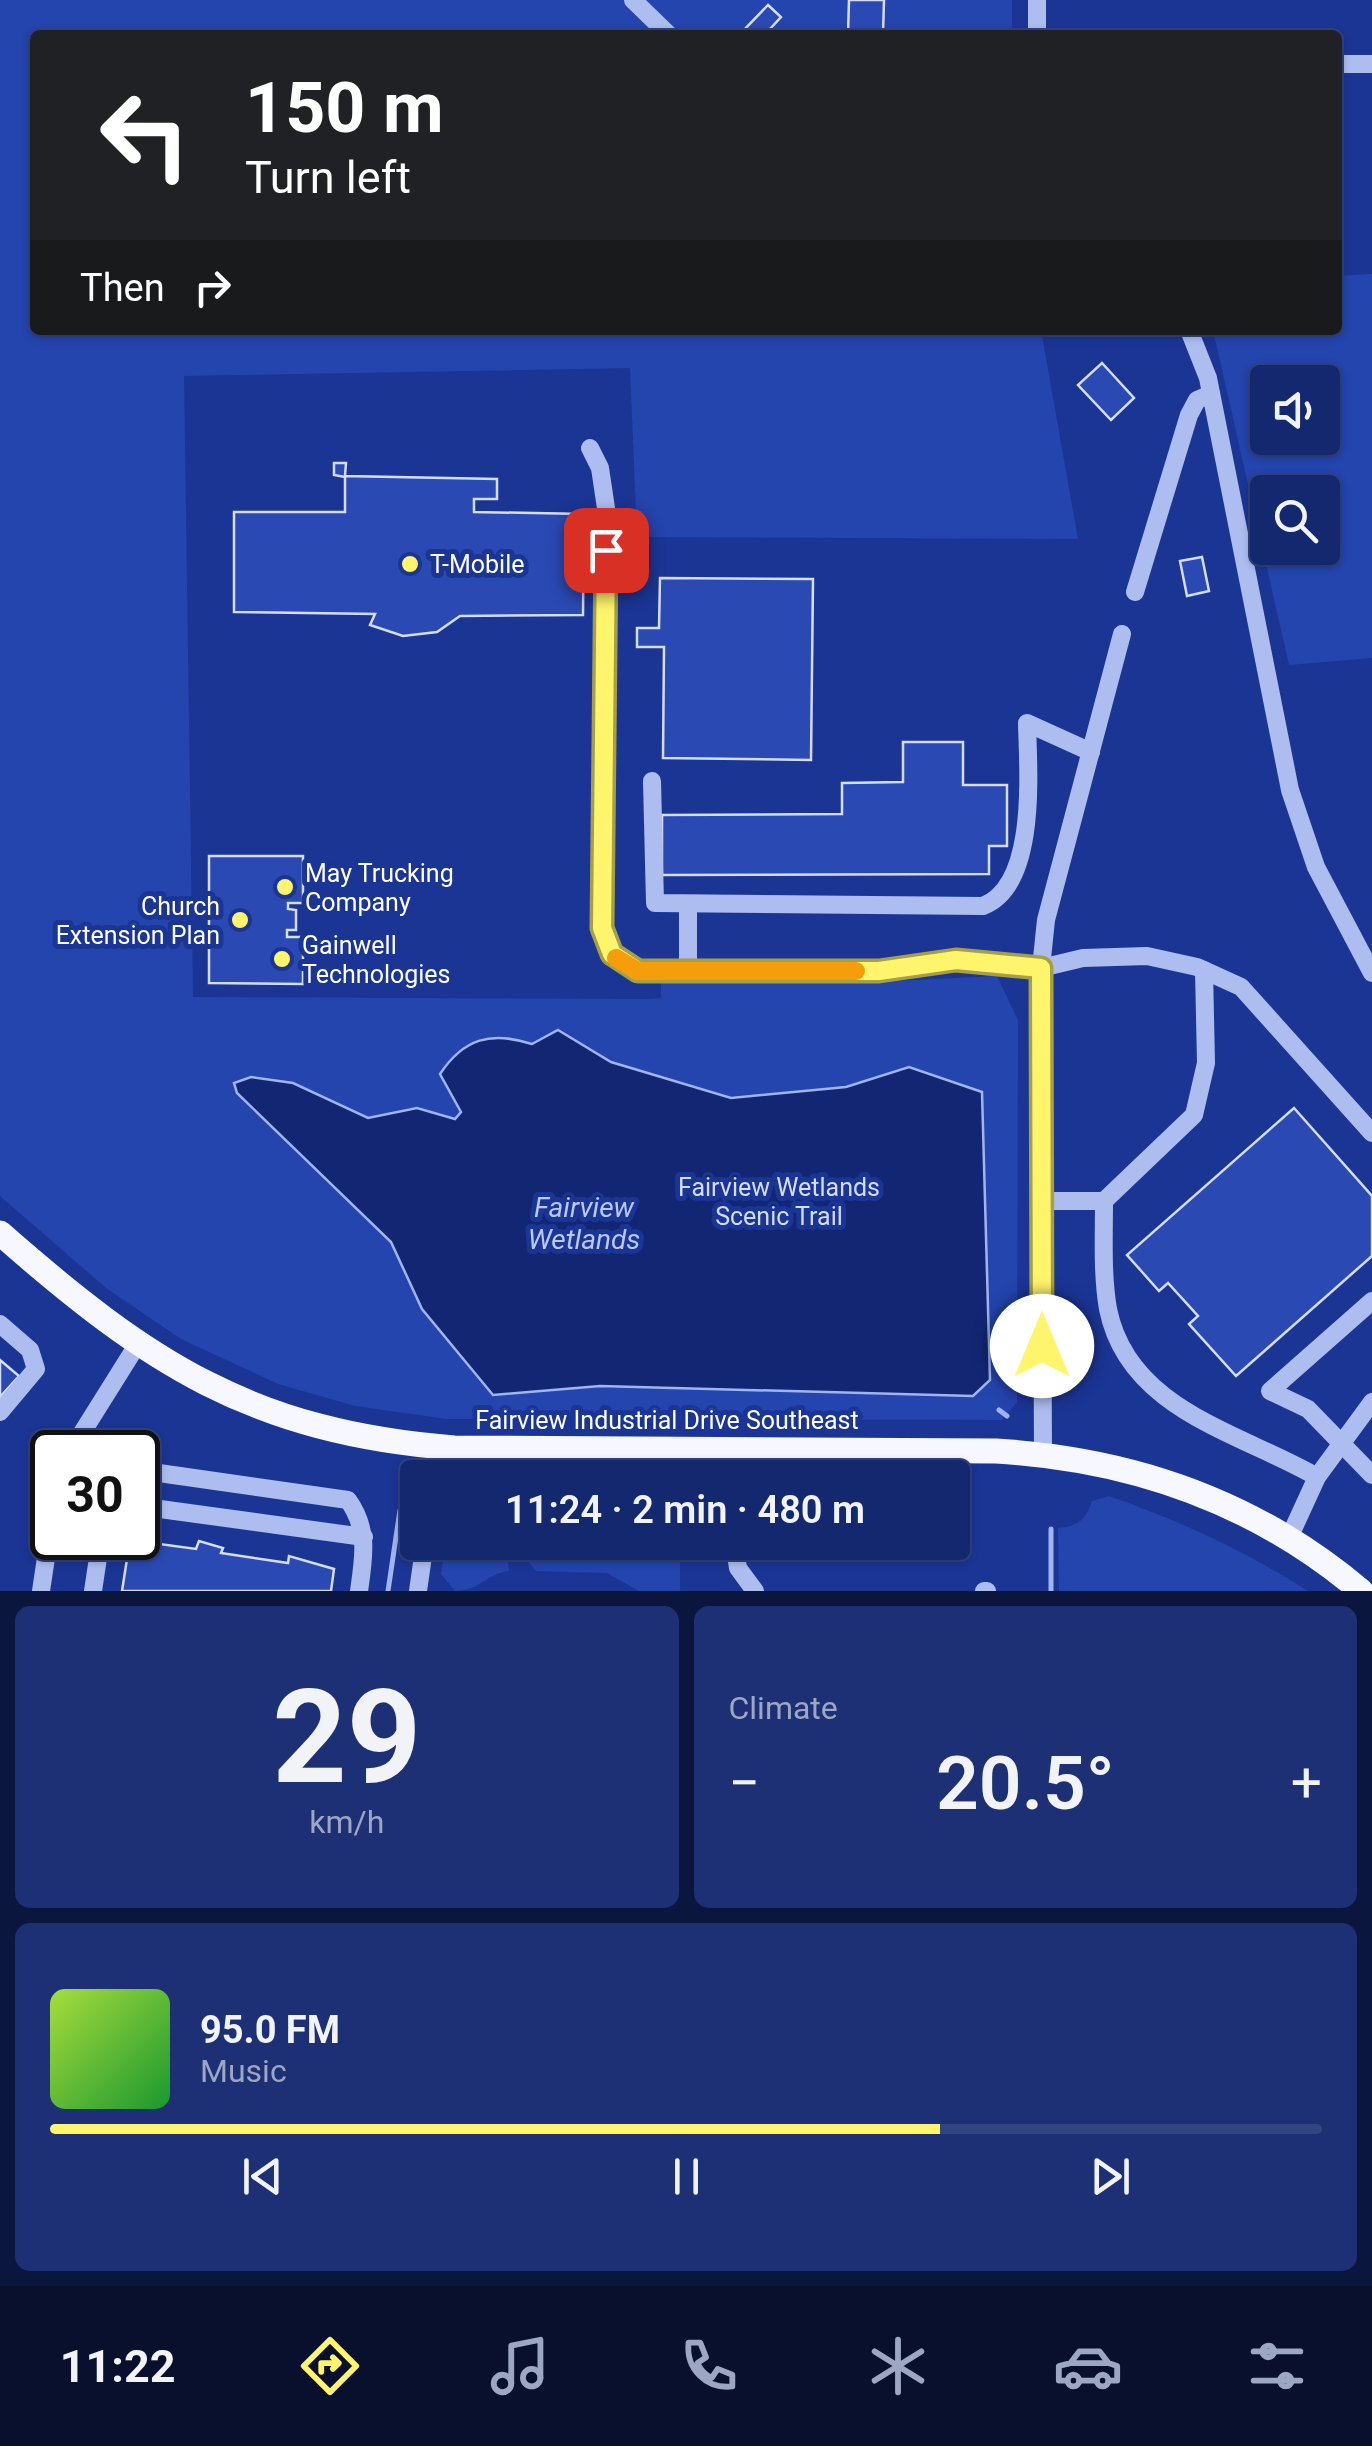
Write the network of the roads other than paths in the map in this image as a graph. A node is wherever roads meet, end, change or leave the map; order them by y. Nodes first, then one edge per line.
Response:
1 (633, 0) edge
2 (1037, 0) edge
3 (664, 30) edge
4 (1037, 30) edge
5 (1342, 64) edge
6 (1372, 64) edge
7 (1192, 335) edge
8 (1212, 394) junction
9 (590, 448) dead end
10 (1135, 592) dead end
11 (1122, 634) dead end
12 (1091, 752) junction
13 (652, 781) dead end
14 (688, 906) junction
15 (1041, 968) junction
16 (1204, 970) junction
17 (688, 971) junction
18 (1372, 973) edge
19 (1372, 1133) edge
20 (1042, 1201) junction
21 (1104, 1201) junction
22 (0, 1232) edge
23 (1372, 1301) edge
24 (0, 1324) edge
25 (136, 1345) junction
26 (1372, 1402) edge
27 (0, 1412) edge
28 (84, 1430) edge
29 (1340, 1442) junction
30 (439, 1447) junction
31 (724, 1450) junction
32 (1043, 1454) junction
33 (437, 1460) edge
34 (725, 1460) edge
35 (160, 1473) edge
36 (1372, 1475) edge
37 (1317, 1477) junction
38 (160, 1509) edge
39 (364, 1537) junction
40 (1289, 1538) junction
41 (46, 1560) edge
42 (97, 1560) edge
43 (422, 1560) edge
44 (737, 1560) edge
45 (42, 1591) edge
46 (92, 1591) edge
47 (359, 1591) edge
48 (418, 1591) edge
49 (755, 1591) edge
50 (1361, 1591) edge

1 - 3 street
2 - 4 street
5 - 6 street
7 - 8 street
8 - 10 street
8 - 18 street
9 - 17 street
11 - 12 street
12 - 14 street
12 - 15 street
13 - 14 street
14 - 17 street
15 - 16 street
15 - 17 street
15 - 20 street
16 - 19 street
16 - 21 street
20 - 21 street
20 - 32 street
21 - 37 street
22 - 25 main road, Fairview Industrial Drive Southeast
23 - 29 street
24 - 27 street
25 - 28 street
25 - 30 main road, Fairview Industrial Drive Southeast
26 - 29 street
29 - 36 street
29 - 37 street
30 - 31 main road, Fairview Industrial Drive Southeast
30 - 33 street
31 - 32 main road, Fairview Industrial Drive Southeast
31 - 34 street
32 - 40 main road, Fairview Industrial Drive Southeast
35 - 39 street
37 - 40 street
38 - 39 street
39 - 47 street
40 - 50 main road, Fairview Industrial Drive Southeast
41 - 45 street
42 - 46 street
43 - 48 street
44 - 49 street

